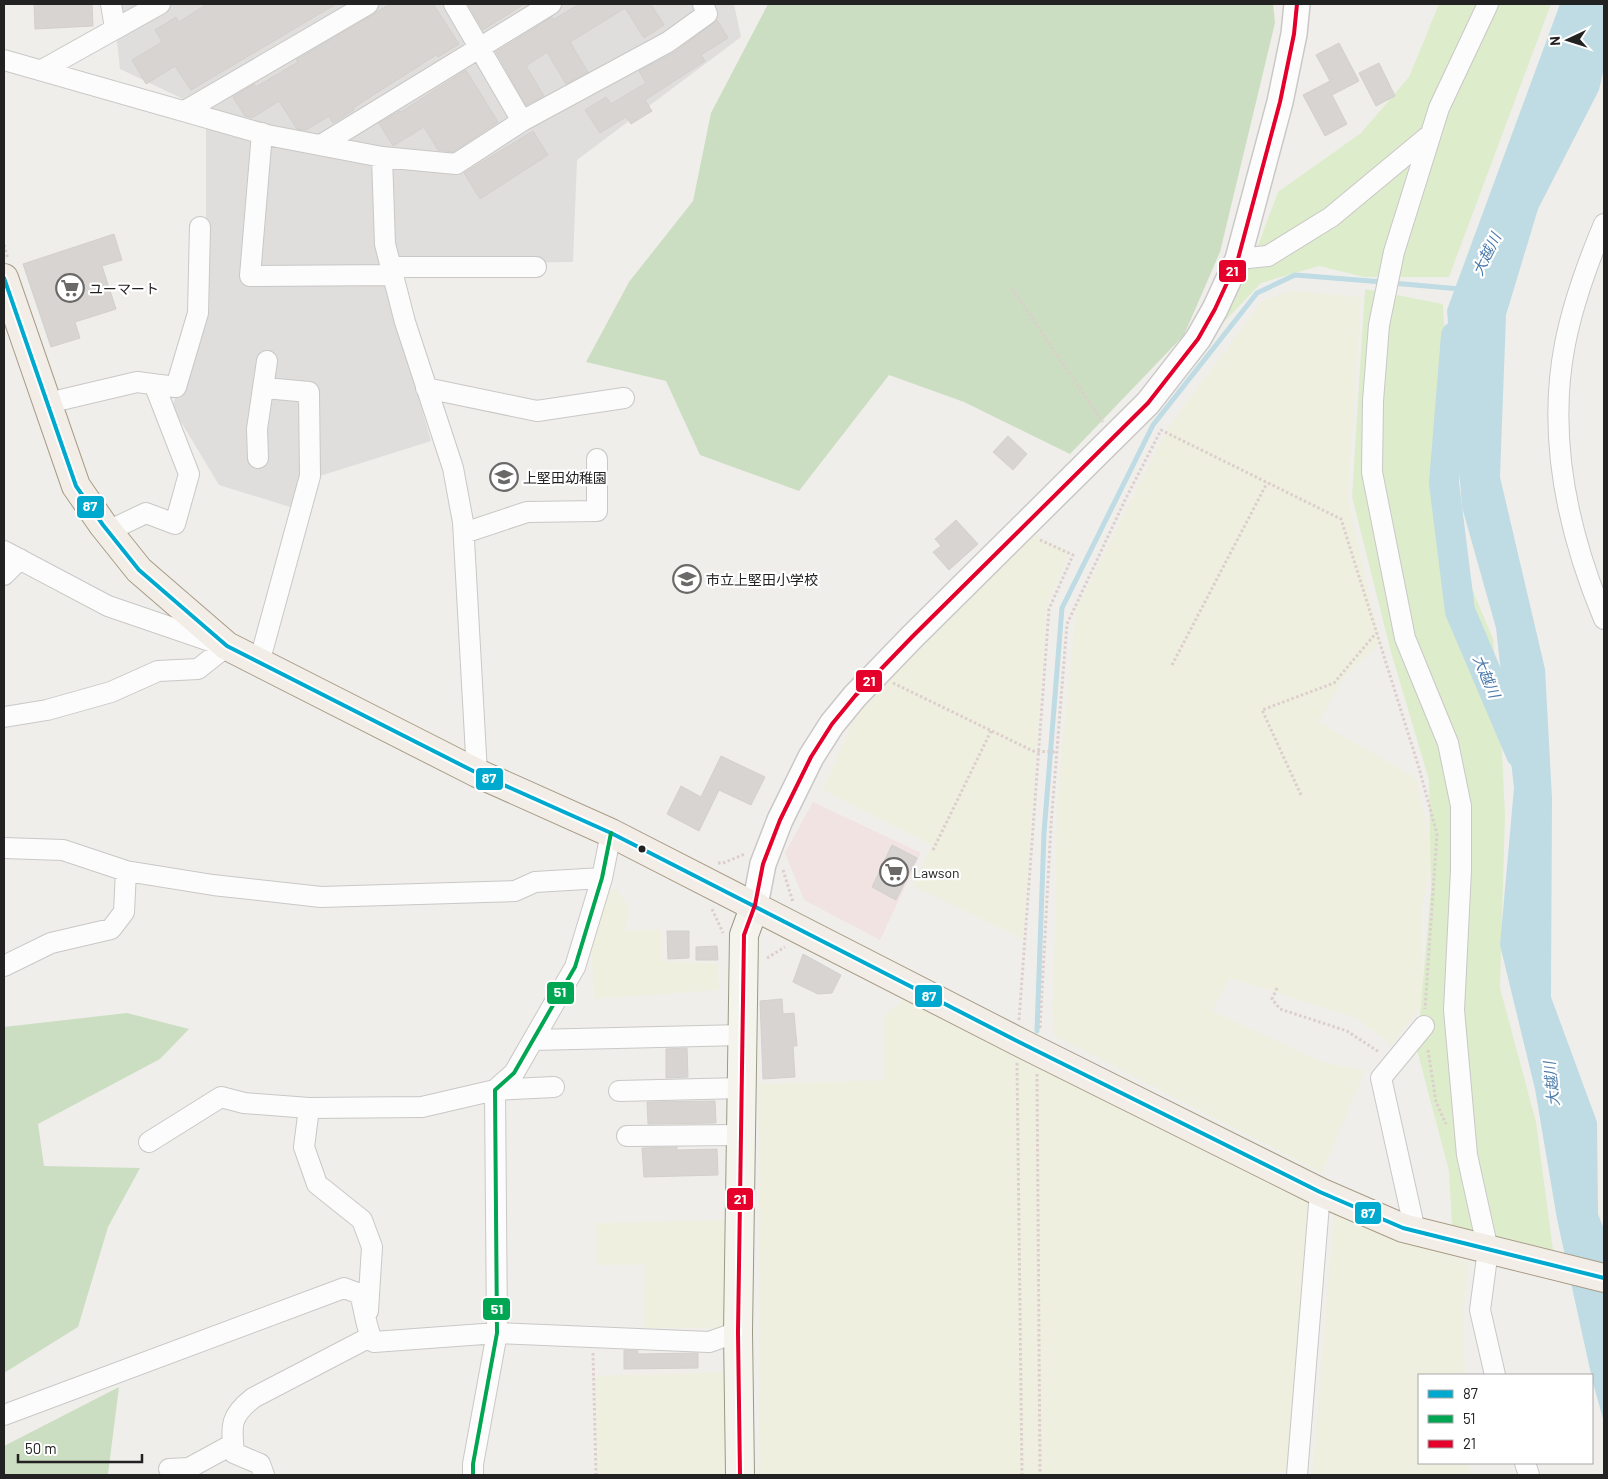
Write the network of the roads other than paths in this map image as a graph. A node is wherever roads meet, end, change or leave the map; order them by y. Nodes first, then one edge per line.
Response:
1 (111, 4) edge
2 (160, 4) edge
3 (368, 4) edge
4 (454, 4) edge
5 (551, 4) edge
6 (703, 4) edge
7 (1298, 4) edge
8 (1488, 4) edge
9 (115, 28) junction
10 (480, 48) junction
11 (4, 60) edge
12 (42, 70) junction
13 (185, 111) junction
14 (522, 121) junction
15 (262, 133) junction
16 (1431, 134) junction
17 (321, 145) junction
18 (382, 157) junction
19 (1604, 224) edge
20 (200, 227) dead end
21 (1238, 259) junction
22 (536, 267) dead end
23 (7, 271) edge
24 (392, 271) junction
25 (267, 361) dead end
26 (154, 384) junction
27 (265, 388) junction
28 (426, 388) junction
29 (624, 398) dead end
30 (48, 403) junction
31 (258, 458) dead end
32 (597, 459) dead end
33 (108, 532) junction
34 (464, 533) junction
35 (12, 555) edge
36 (4, 575) edge
37 (1604, 619) edge
38 (227, 646) junction
39 (259, 663) junction
40 (4, 717) edge
41 (477, 773) junction
42 (611, 832) junction
43 (4, 848) edge
44 (126, 871) junction
45 (602, 878) junction
46 (755, 905) junction
47 (4, 966) edge
48 (1424, 1026) road end
49 (743, 1035) junction
50 (533, 1040) junction
51 (554, 1087) dead end
52 (742, 1088) junction
53 (495, 1090) junction
54 (619, 1091) dead end
55 (309, 1108) junction
56 (741, 1135) junction
57 (627, 1136) dead end
58 (149, 1142) dead end
59 (1320, 1192) junction
60 (1415, 1231) junction
61 (1488, 1250) junction
62 (1604, 1278) edge
63 (369, 1329) junction
64 (738, 1332) junction
65 (497, 1333) junction
66 (1495, 1374) edge
67 (4, 1415) edge
68 (233, 1444) junction
69 (169, 1469) dead end
70 (264, 1475) edge
71 (473, 1475) edge
72 (740, 1475) edge
73 (1297, 1475) edge

1 - 9 street
2 - 9 street
3 - 13 street
4 - 10 street
5 - 10 street
6 - 14 street
7 - 21 street
8 - 16 street
9 - 12 street
10 - 14 street
10 - 17 street
11 - 12 street
12 - 13 street
13 - 15 street
14 - 18 street
15 - 17 street
15 - 24 street
16 - 21 street
16 - 61 street
17 - 18 street
18 - 24 street
19 - 37 street
20 - 26 street
21 - 46 street
22 - 24 street
23 - 30 main road
24 - 28 street
25 - 27 street
26 - 30 street
26 - 33 street
27 - 31 street
27 - 39 street
28 - 29 street
28 - 34 street
30 - 33 main road
32 - 34 street
33 - 38 main road
34 - 41 street
35 - 36 street
35 - 38 street
38 - 39 main road
38 - 40 street
39 - 41 main road
41 - 42 main road
42 - 45 street
42 - 46 main road
43 - 44 street
44 - 45 street
44 - 47 street
45 - 50 street
46 - 49 main road
46 - 59 main road
48 - 60 street
49 - 50 street
49 - 52 main road
50 - 53 street
51 - 53 street
52 - 54 street
52 - 56 main road
53 - 55 street
53 - 65 street
55 - 58 street
55 - 63 street
56 - 57 street
56 - 64 main road
59 - 60 main road
59 - 73 street
60 - 61 main road
61 - 62 main road
61 - 66 street
63 - 65 street
63 - 67 street
63 - 68 street
64 - 65 street
64 - 72 main road
65 - 71 street
68 - 69 street
68 - 70 street

